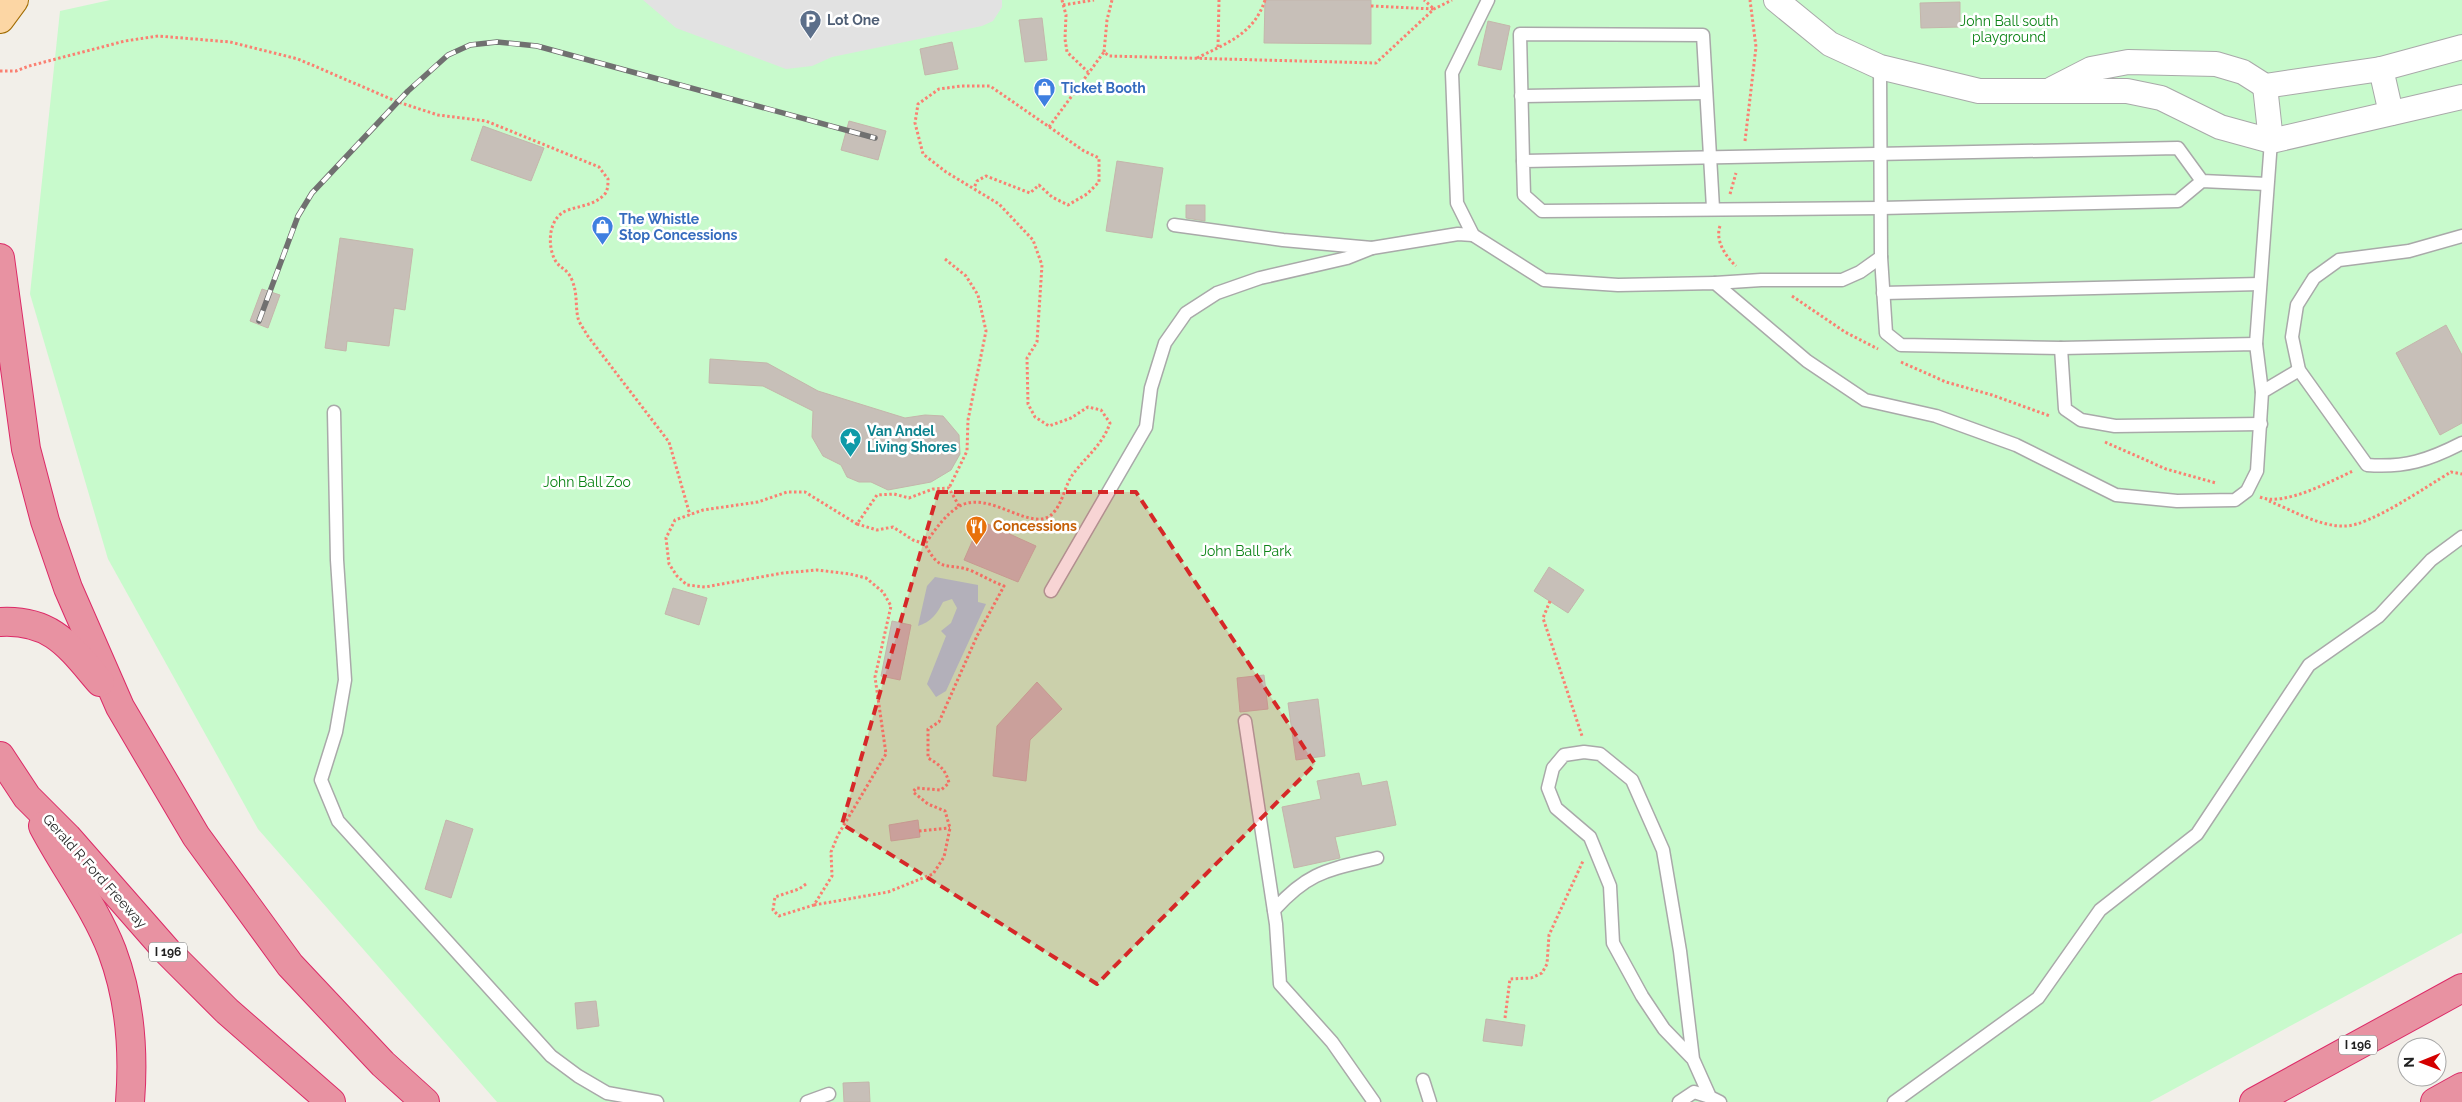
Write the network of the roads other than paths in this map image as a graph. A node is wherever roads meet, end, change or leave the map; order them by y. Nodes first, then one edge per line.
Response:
1 (14, 0) edge
2 (1488, 0) edge
3 (1776, 0) edge
4 (0, 19) edge
5 (2462, 47) edge
6 (1880, 67) junction
7 (2381, 69) junction
8 (2265, 86) junction
9 (2050, 90) junction
10 (1706, 93) junction
11 (1521, 96) junction
12 (2462, 97) edge
13 (2391, 113) junction
14 (2271, 141) junction
15 (1881, 156) junction
16 (1709, 158) junction
17 (1523, 161) junction
18 (2202, 181) junction
19 (2267, 184) junction
20 (1712, 208) junction
21 (1881, 208) junction
22 (1174, 225) dead end
23 (1473, 235) junction
24 (2462, 236) edge
25 (1372, 248) junction
26 (1881, 257) junction
27 (0, 258) edge
28 (1715, 283) junction
29 (2260, 284) junction
30 (1883, 293) junction
31 (2256, 344) junction
32 (2061, 348) junction
33 (2300, 370) junction
34 (2262, 392) junction
35 (334, 412) dead end
36 (2261, 424) junction
37 (2462, 443) edge
38 (2462, 537) edge
39 (1051, 591) dead end
40 (0, 622) edge
41 (120, 707) junction
42 (1245, 721) dead end
43 (0, 756) edge
44 (24, 792) junction
45 (1377, 858) dead end
46 (1274, 910) junction
47 (2462, 988) edge
48 (1693, 1059) junction
49 (1424, 1080) dead end
50 (2462, 1087) edge
51 (829, 1094) dead end
52 (1715, 1099) edge
53 (130, 1102) edge
54 (331, 1102) edge
55 (425, 1102) edge
56 (657, 1102) edge
57 (807, 1102) edge
58 (1374, 1102) edge
59 (1430, 1102) edge
60 (1679, 1102) edge
61 (1894, 1102) edge
62 (2254, 1102) edge
63 (2436, 1102) edge

1 - 4 main road
2 - 23 lane
3 - 6 street
5 - 7 street
6 - 9 street
6 - 15 lane
7 - 8 street
7 - 13 street
8 - 9 street
8 - 14 street
9 - 14 street
10 - 11 lane
10 - 11 lane
10 - 16 lane
11 - 17 lane
12 - 13 street
13 - 14 street
14 - 19 lane
15 - 16 lane
15 - 18 lane
15 - 21 lane
16 - 17 lane
16 - 20 lane
17 - 20 lane
18 - 19 lane
18 - 21 lane
19 - 29 lane
20 - 21 lane
21 - 26 lane
22 - 25 lane
23 - 25 lane
23 - 28 lane
24 - 33 lane
25 - 39 lane
26 - 28 lane
26 - 30 lane
27 - 41 highway
28 - 36 lane
29 - 30 lane
29 - 31 lane
30 - 32 lane
31 - 32 lane
31 - 34 lane
32 - 36 lane
33 - 34 lane
33 - 37 lane
34 - 36 lane
35 - 56 lane
38 - 61 lane
40 - 41 highway
41 - 55 highway
42 - 46 lane
43 - 44 highway, Gerald R Ford Freeway / I 196
44 - 53 highway
44 - 54 highway, Gerald R Ford Freeway / I 196
45 - 46 lane
46 - 58 lane
47 - 62 highway, I 196
48 - 48 lane
48 - 52 lane
49 - 59 lane
50 - 63 highway
51 - 57 lane
52 - 60 lane

